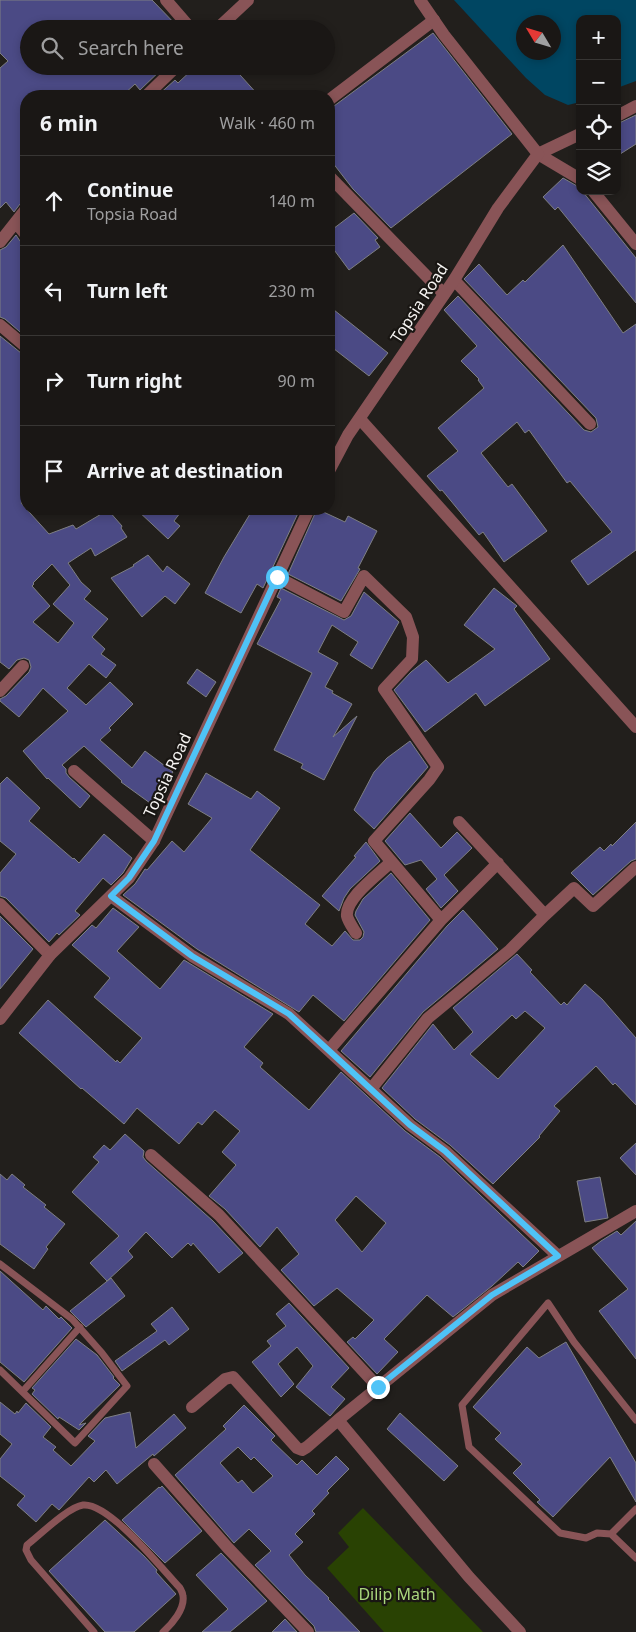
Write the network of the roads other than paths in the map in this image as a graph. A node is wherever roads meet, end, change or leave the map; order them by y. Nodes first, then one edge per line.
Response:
1 (166, 0) edge
2 (248, 0) edge
3 (420, 0) edge
4 (183, 20) edge
5 (227, 20) edge
6 (434, 20) junction
7 (168, 75) edge
8 (152, 90) edge
9 (335, 95) edge
10 (636, 106) edge
11 (621, 114) edge
12 (576, 136) edge
13 (538, 154) junction
14 (576, 177) edge
15 (335, 183) edge
16 (595, 195) edge
17 (20, 217) edge
18 (16, 223) junction
19 (20, 228) edge
20 (0, 242) edge
21 (636, 244) edge
22 (454, 280) junction
23 (444, 294) junction
24 (0, 325) edge
25 (20, 342) edge
26 (360, 418) junction
27 (590, 424) dead end
28 (335, 457) edge
29 (306, 515) edge
30 (277, 577) junction
31 (23, 666) dead end
32 (5, 677) edge
33 (0, 691) edge
34 (636, 727) edge
35 (74, 771) dead end
36 (459, 822) dead end
37 (154, 841) junction
38 (392, 862) junction
39 (498, 863) junction
40 (636, 867) edge
41 (111, 896) junction
42 (0, 904) edge
43 (545, 915) junction
44 (441, 920) junction
45 (356, 933) dead end
46 (50, 955) junction
47 (0, 1019) edge
48 (329, 1050) junction
49 (371, 1089) junction
50 (151, 1154) dead end
51 (636, 1211) edge
52 (558, 1256) junction
53 (0, 1264) edge
54 (80, 1327) junction
55 (0, 1370) edge
56 (378, 1387) junction
57 (23, 1392) junction
58 (192, 1407) dead end
59 (338, 1420) junction
60 (636, 1420) edge
61 (154, 1464) dead end
62 (636, 1509) edge
63 (611, 1534) junction
64 (636, 1558) edge
65 (94, 1632) edge
66 (163, 1632) edge
67 (308, 1632) edge
68 (520, 1632) edge

1 - 4 street
2 - 5 street
3 - 6 street
6 - 9 street
6 - 13 street
7 - 8 street
10 - 11 street
12 - 13 street
13 - 14 street
13 - 22 street, Topsia Road
15 - 23 street
16 - 21 street
17 - 18 street
18 - 19 street
18 - 20 street
22 - 23 street, Topsia Road
22 - 27 street
23 - 26 street, Topsia Road
24 - 25 street
26 - 28 street, Topsia Road
26 - 34 street
29 - 30 street, Topsia Road
30 - 37 street, Topsia Road
30 - 38 street
31 - 32 street
32 - 33 street
35 - 37 street
36 - 39 street
37 - 41 street, Topsia Road
38 - 44 street
38 - 45 street
39 - 43 street
39 - 44 street
40 - 43 street
41 - 46 street, Topsia Road
41 - 48 street
42 - 46 street
43 - 49 street
44 - 48 street
46 - 47 street, Topsia Road
48 - 49 street
49 - 52 street
50 - 56 street
51 - 52 street
52 - 56 street
53 - 54 lane
54 - 57 lane
54 - 57 lane
55 - 57 lane
56 - 59 street
58 - 59 street
59 - 68 street
60 - 63 lane
61 - 67 street
62 - 63 lane
63 - 64 lane
65 - 66 lane

